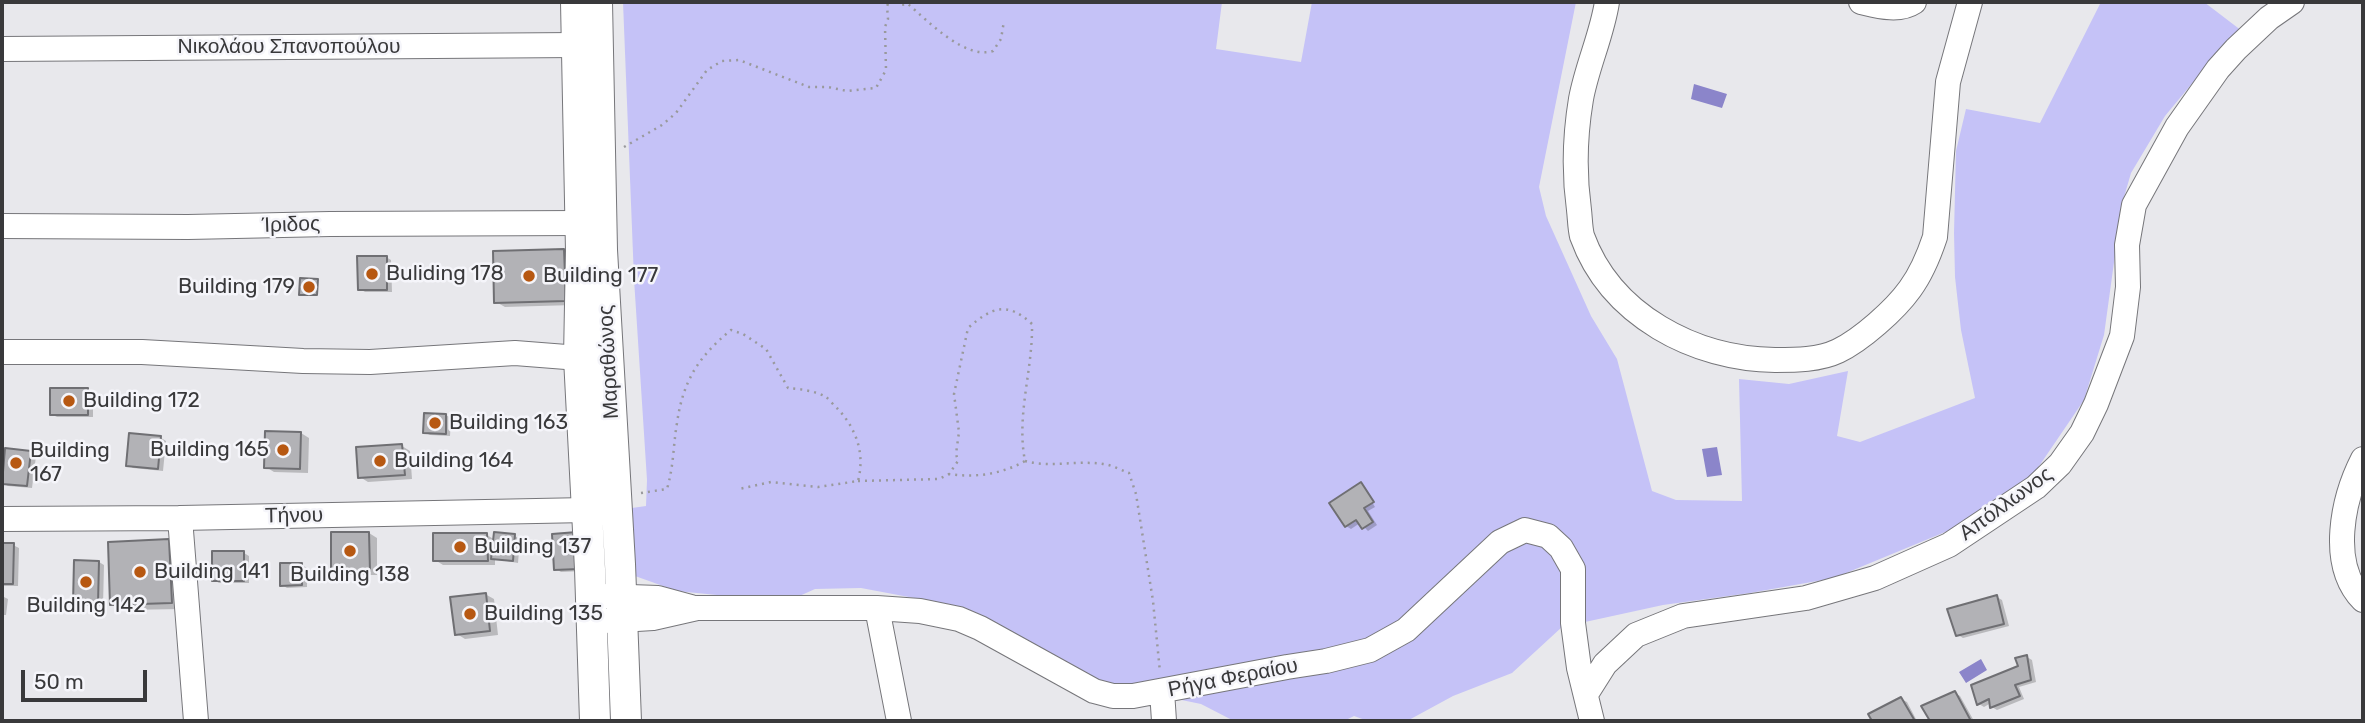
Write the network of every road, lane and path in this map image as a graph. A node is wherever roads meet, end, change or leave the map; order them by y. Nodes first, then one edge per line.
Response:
1 (576, 2) edge
2 (597, 2) edge
3 (889, 2) edge
4 (896, 2) edge
5 (1607, 2) edge
6 (1861, 2) edge
7 (1914, 2) edge
8 (1970, 2) edge
9 (2292, 2) edge
10 (1004, 21) dead end
11 (577, 45) junction
12 (2, 49) edge
13 (600, 146) junction
14 (581, 223) junction
15 (2, 226) edge
16 (2, 352) edge
17 (579, 358) junction
18 (2363, 458) edge
19 (1025, 461) junction
20 (949, 474) junction
21 (858, 481) junction
22 (739, 489) dead end
23 (617, 497) junction
24 (587, 510) junction
25 (180, 518) junction
26 (2, 519) edge
27 (2363, 600) edge
28 (592, 608) junction
29 (622, 608) junction
30 (877, 608) junction
31 (1162, 691) junction
32 (1586, 694) junction
33 (595, 720) edge
34 (196, 721) edge
35 (626, 721) edge
36 (899, 721) edge
37 (1164, 721) edge
38 (1592, 721) edge

1 - 11 main road, Μαραθώνος
2 - 13 main road, Μαραθώνος
3 - 13 path
4 - 10 path
5 - 8 street
6 - 7 street
9 - 32 street, Απόλλωνος
11 - 12 street, Νικολάου Σπανοπούλου
11 - 14 main road, Μαραθώνος
13 - 23 main road, Μαραθώνος
14 - 15 street, Ίριδος
14 - 17 main road, Μαραθώνος
16 - 17 street
17 - 24 main road, Μαραθώνος
18 - 27 street
19 - 20 path
19 - 20 path
19 - 31 path
20 - 21 path
21 - 22 path
21 - 23 path
23 - 29 main road, Μαραθώνος
24 - 25 street, Τήνου
24 - 28 main road, Μαραθώνος
25 - 26 street, Τήνου
25 - 34 street
28 - 29 street, Ρήγα Φεραίου
28 - 33 main road, Μαραθώνος
29 - 30 street, Ρήγα Φεραίου
29 - 35 main road, Μαραθώνος
30 - 31 street, Ρήγα Φεραίου
30 - 36 street
31 - 32 street, Ρήγα Φεραίου
31 - 37 street
32 - 38 street, Ρήγα Φεραίου

